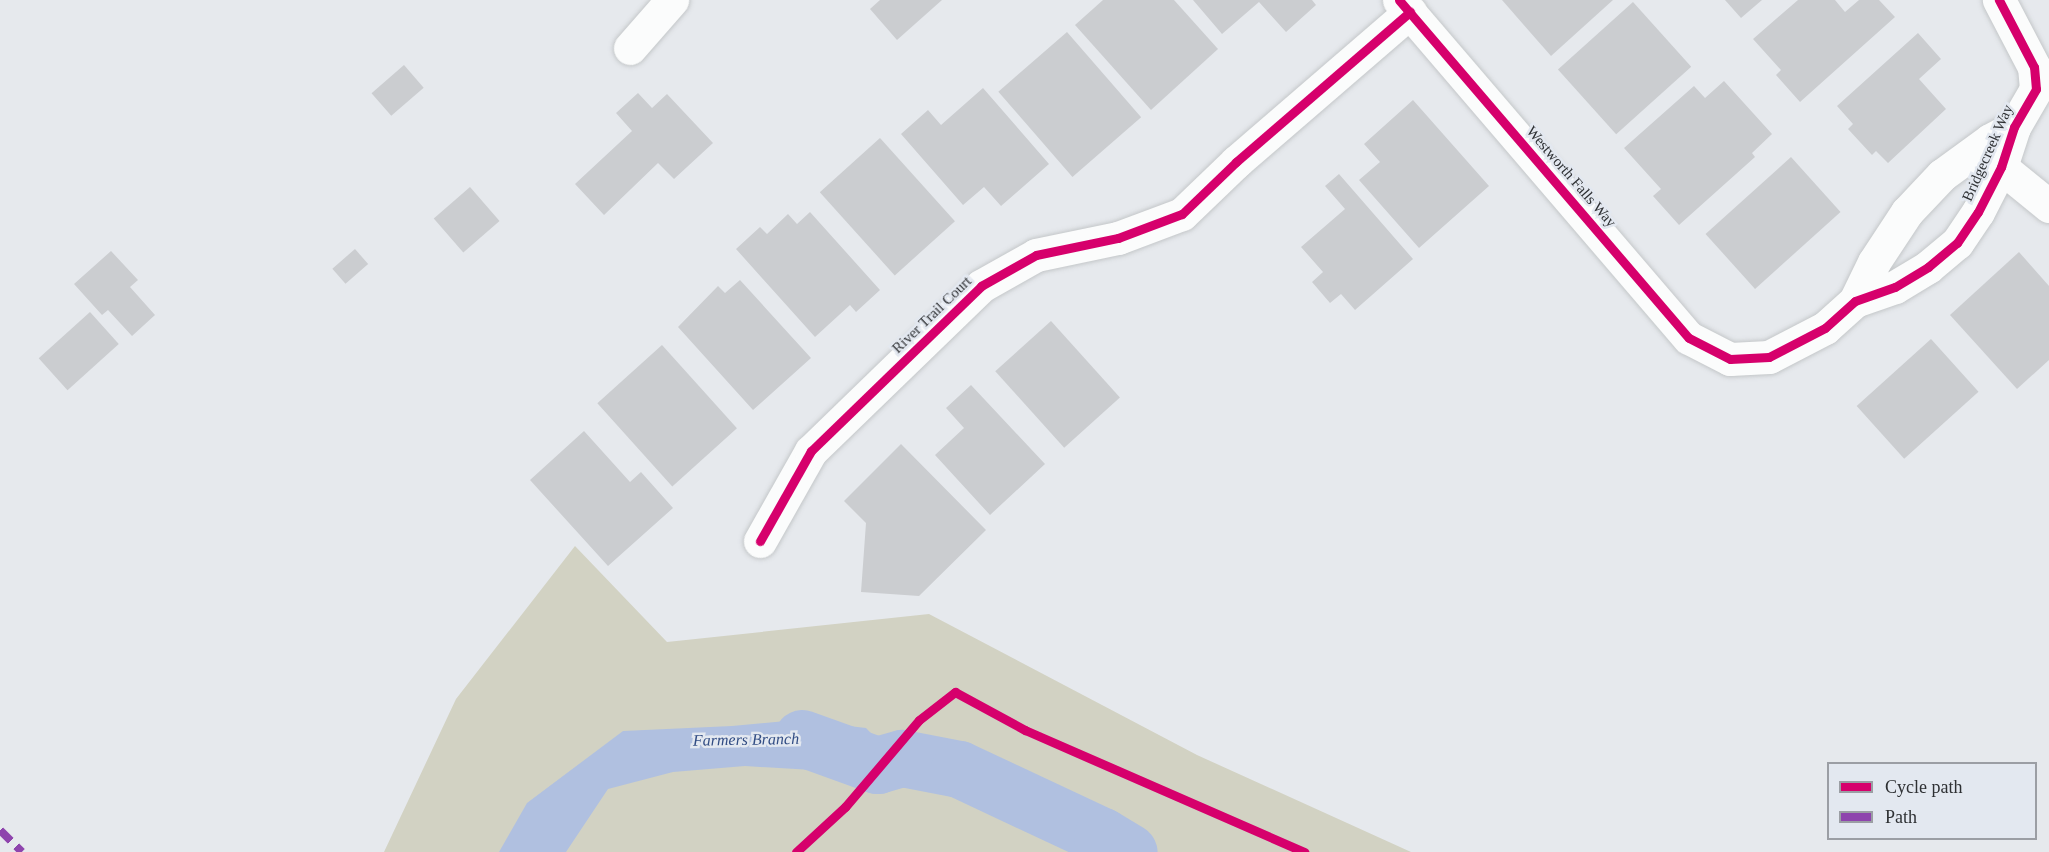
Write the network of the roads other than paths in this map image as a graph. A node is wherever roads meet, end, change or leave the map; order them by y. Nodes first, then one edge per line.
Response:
1 (672, 0) edge
2 (1993, 3) edge
3 (1404, 6) edge
4 (630, 48) dead end
5 (2043, 93) edge
6 (2014, 127) junction
7 (2001, 167) junction
8 (2049, 206) edge
9 (1855, 301) junction
10 (1730, 359) joint
11 (760, 541) dead end

1 - 4 street
2 - 5 street, Bridgecreek Way
3 - 10 street, Westworth Falls Way
3 - 11 street, River Trail Court
5 - 6 street, Bridgecreek Way
6 - 7 street, Bridgecreek Way
6 - 9 street, Bridgecreek Way
7 - 8 street
7 - 9 street, Bridgecreek Way
9 - 10 street, Bridgecreek Way

